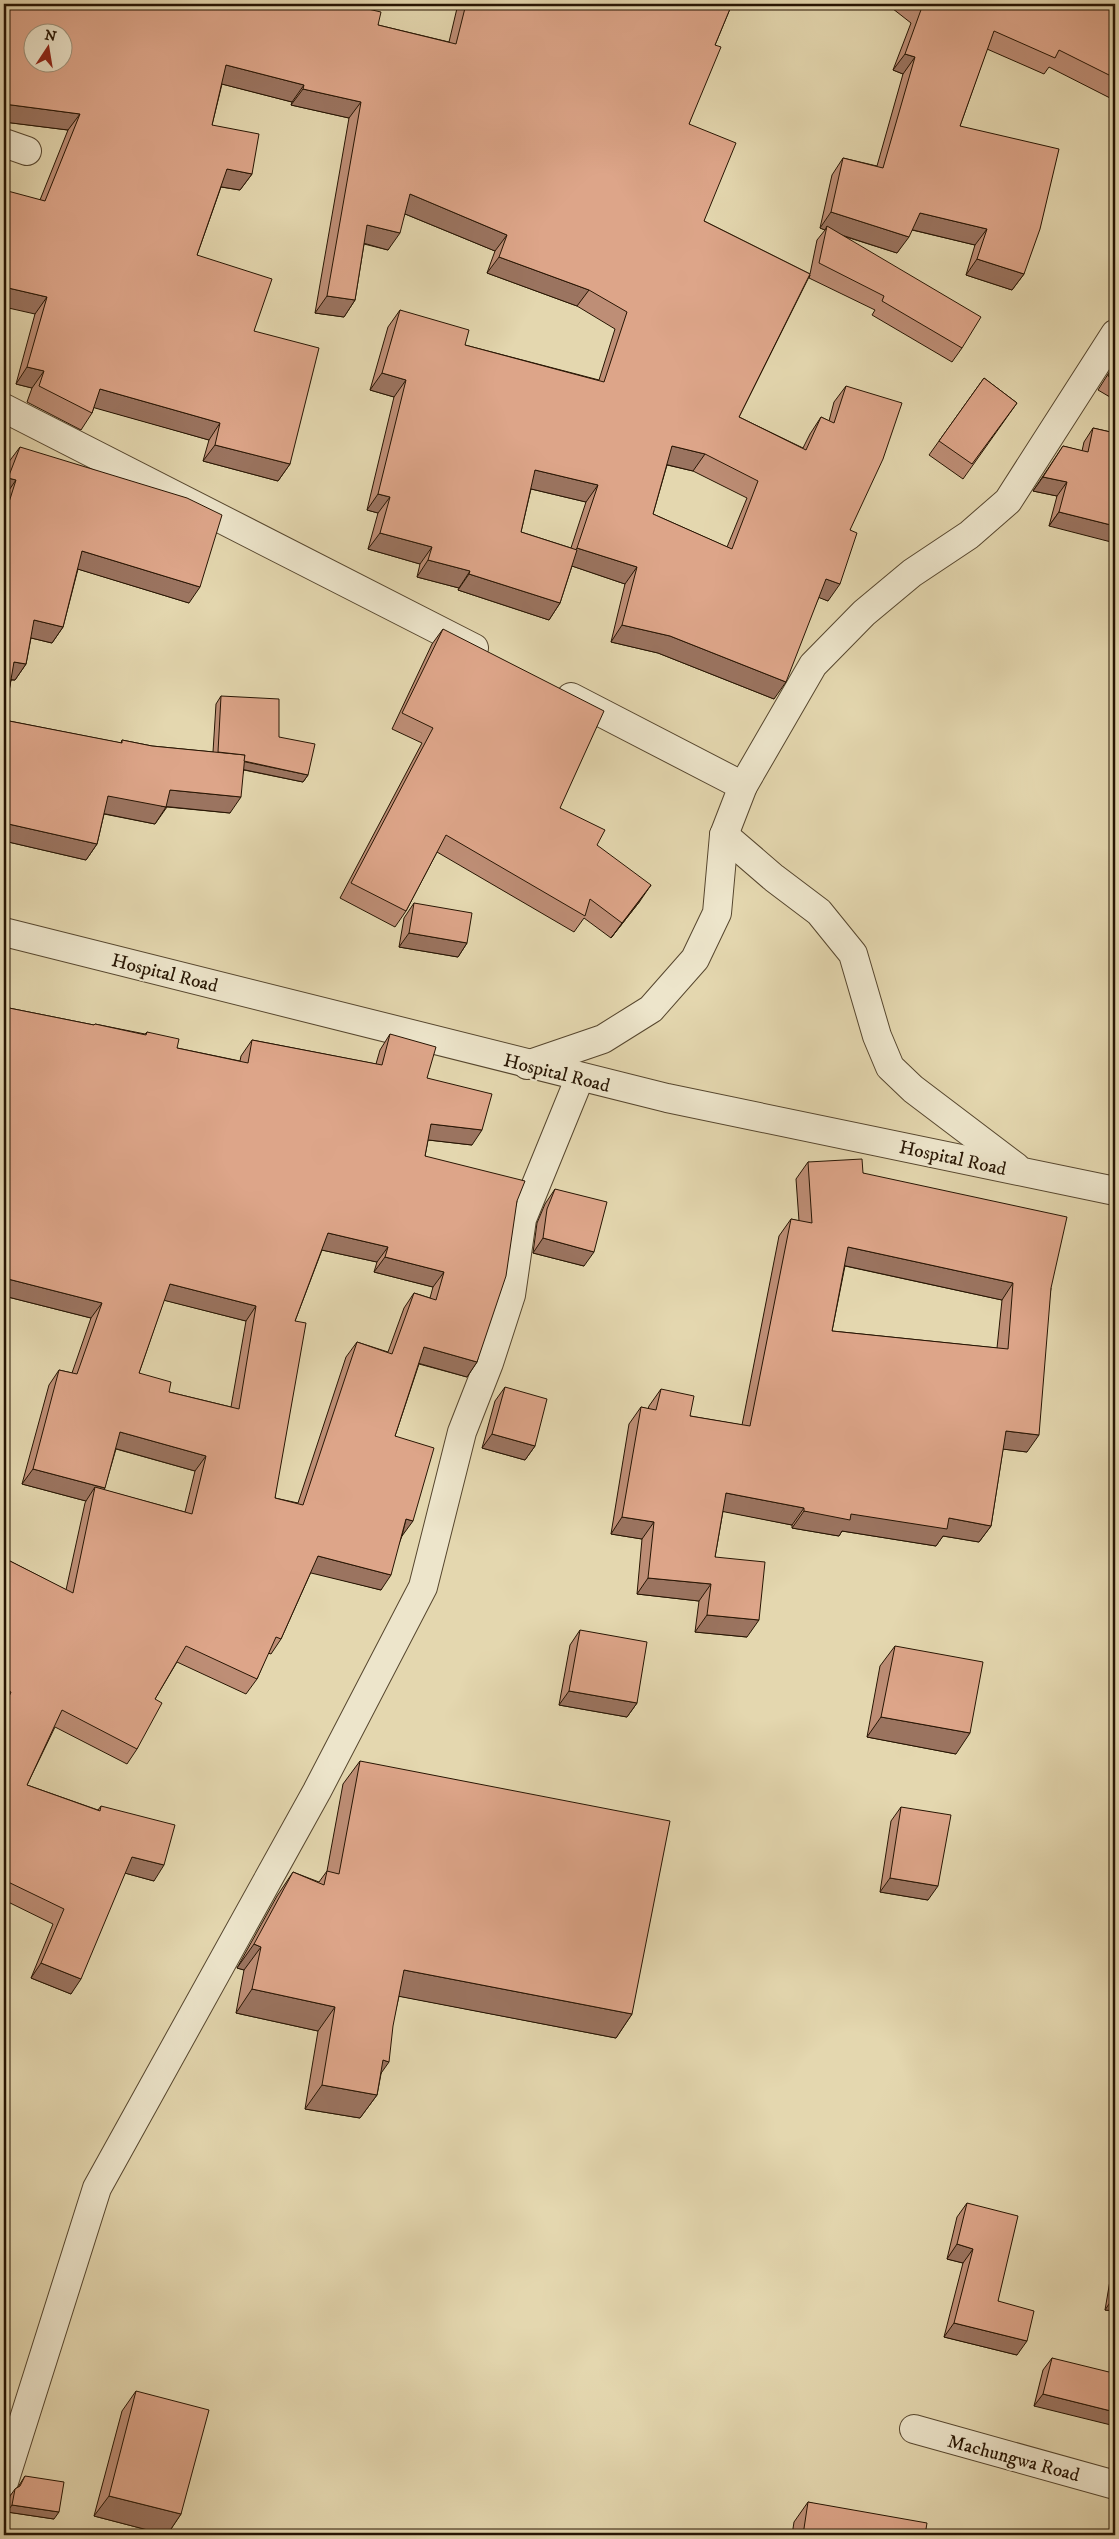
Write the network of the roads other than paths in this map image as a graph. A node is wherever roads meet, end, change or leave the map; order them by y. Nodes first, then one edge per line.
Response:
1 (1115, 334) edge
2 (4, 408) edge
3 (495, 659) edge
4 (548, 686) edge
5 (743, 786) junction
6 (724, 835) junction
7 (4, 932) edge
8 (527, 1065) junction
9 (580, 1078) junction
10 (1021, 1171) junction
11 (1115, 1191) edge
12 (914, 2429) dead end
13 (4, 2482) edge
14 (1115, 2485) edge

1 - 5 street
2 - 3 street
4 - 5 street
5 - 6 street
6 - 8 street
6 - 10 street
7 - 8 street, Hospital Road
8 - 9 street, Hospital Road
9 - 10 street, Hospital Road
9 - 13 street
10 - 11 street, Hospital Road
12 - 14 street, Machungwa Road

